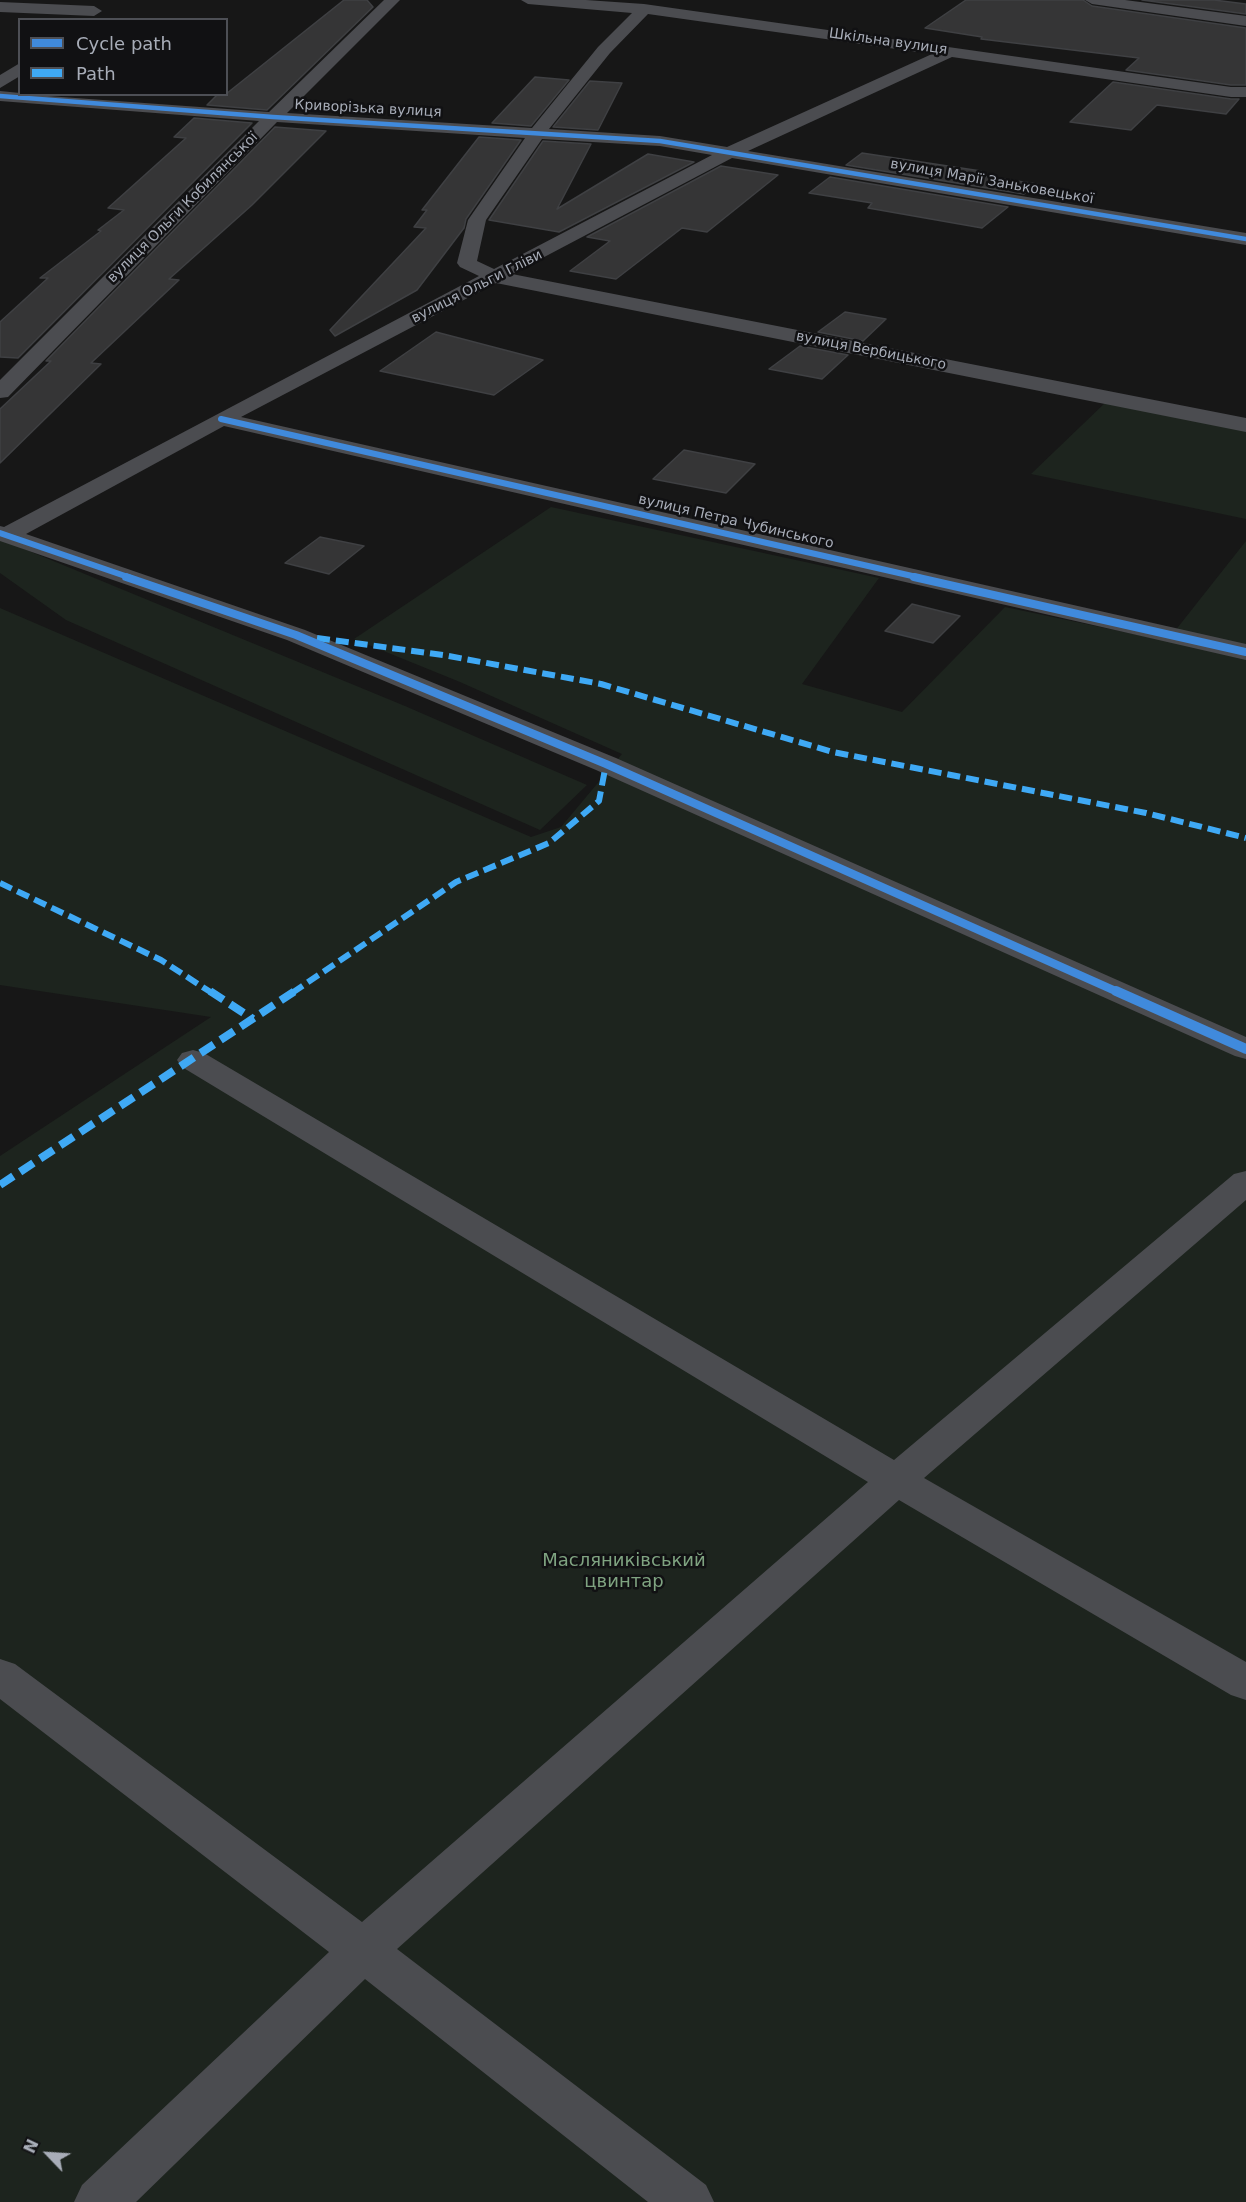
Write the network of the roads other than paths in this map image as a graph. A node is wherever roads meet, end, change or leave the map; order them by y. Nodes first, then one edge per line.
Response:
1 (393, 0) edge
2 (528, 0) edge
3 (1092, 0) edge
4 (567, 2) edge
5 (0, 7) edge
6 (644, 9) junction
7 (94, 12) edge
8 (1246, 21) edge
9 (953, 51) junction
10 (18, 70) edge
11 (0, 83) edge
12 (1241, 93) edge
13 (0, 96) edge
14 (273, 117) junction
15 (537, 133) junction
16 (733, 151) junction
17 (1246, 239) edge
18 (496, 277) junction
19 (0, 392) edge
20 (221, 419) junction
21 (1246, 425) edge
22 (3, 534) edge
23 (1246, 652) edge
24 (1246, 1049) edge
25 (193, 1060) dead end
26 (1246, 1182) edge
27 (896, 1480) junction
28 (0, 1676) edge
29 (1246, 1683) edge
30 (363, 1950) junction
31 (100, 2202) edge
32 (688, 2202) edge

1 - 14 street, вулиця Ольги Кобилянської
2 - 4 street, Шкільна вулиця
3 - 8 street
4 - 6 street, Шкільна вулиця
5 - 7 street
6 - 9 street, Шкільна вулиця
6 - 15 street
9 - 12 street, Шкільна вулиця
9 - 16 street, вулиця Ольги Гліви
10 - 11 street
13 - 14 street, Криворізька вулиця
14 - 15 street, Криворізька вулиця
14 - 19 street, вулиця Ольги Кобилянської
15 - 16 street, Криворізька вулиця
15 - 18 street, вулиця Вербицького
16 - 17 street, вулиця Марії Заньковецької
16 - 18 street, вулиця Ольги Гліви
18 - 20 street, вулиця Ольги Гліви
18 - 21 street, вулиця Вербицького
20 - 22 street, вулиця Ольги Гліви
20 - 23 street, вулиця Петра Чубинського
22 - 24 street
25 - 27 street
26 - 27 street
27 - 29 street
27 - 30 street
28 - 30 street
30 - 31 street
30 - 32 street

